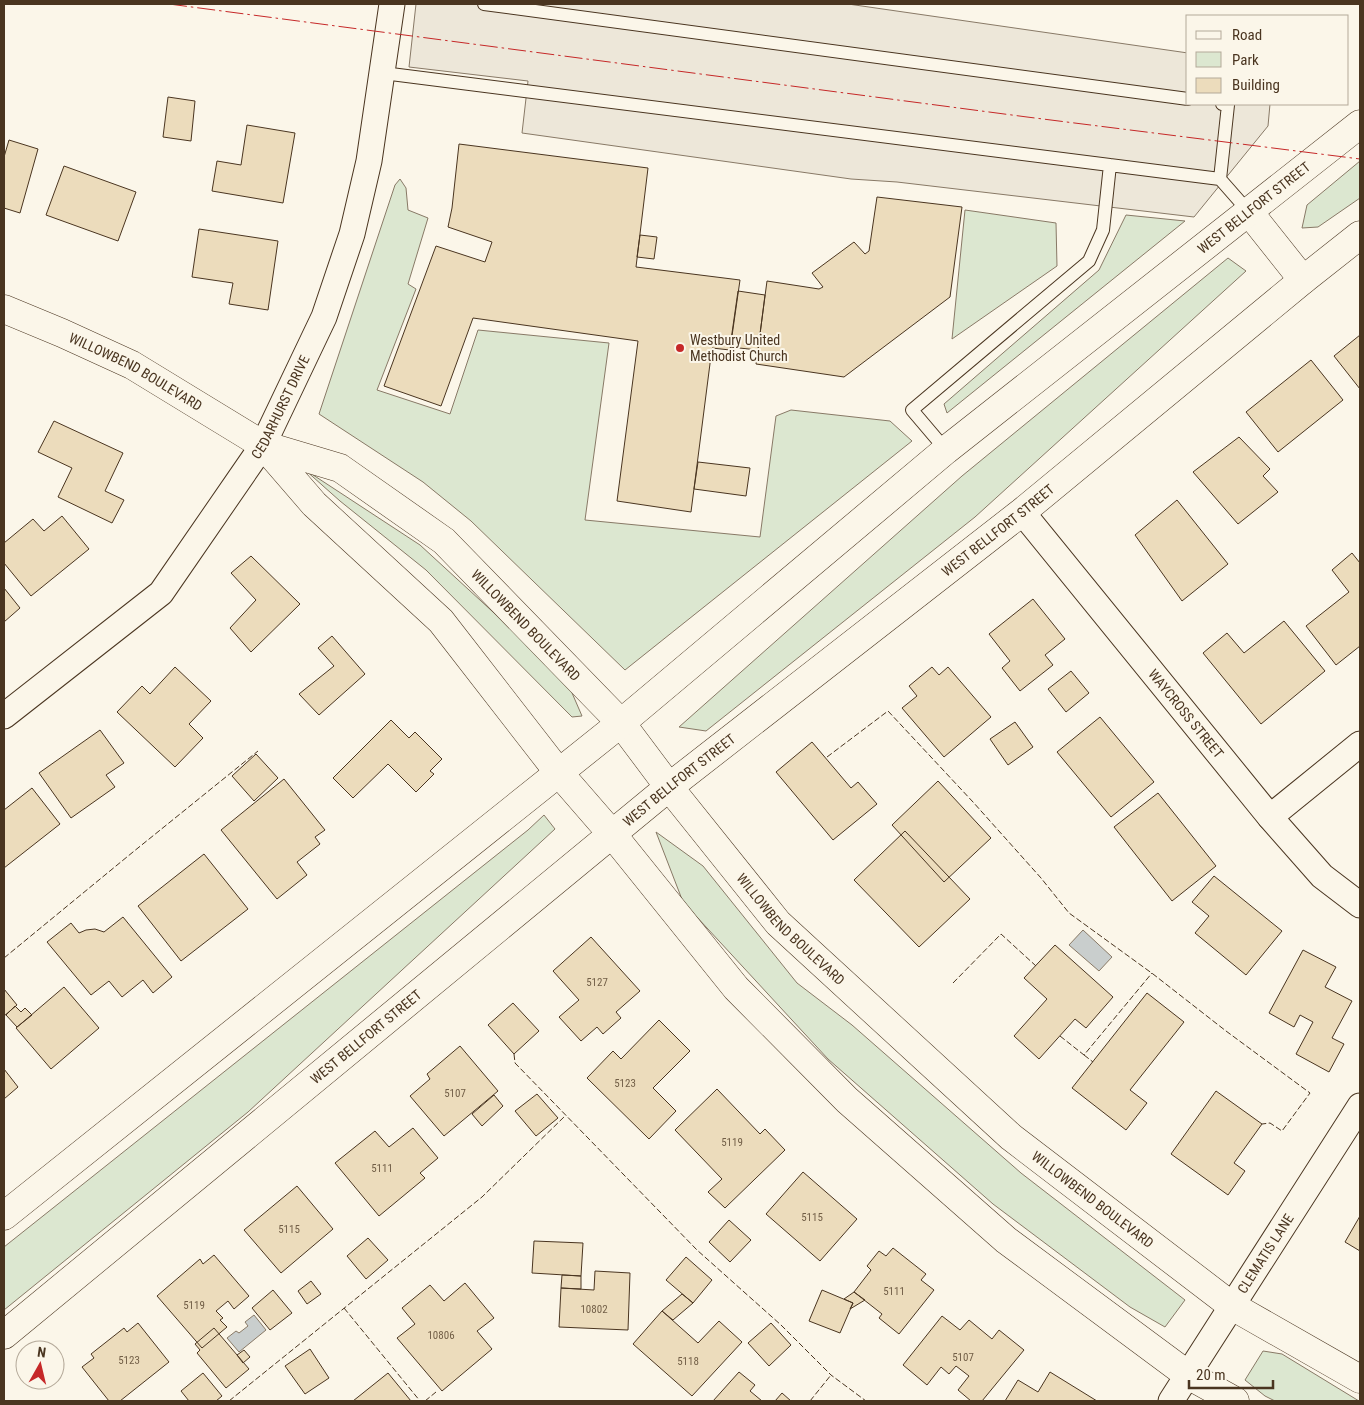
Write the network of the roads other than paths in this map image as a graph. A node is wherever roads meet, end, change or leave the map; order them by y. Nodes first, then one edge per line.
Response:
1 (392, 4) edge
2 (484, 4) edge
3 (383, 73) junction
4 (1186, 99) edge
5 (1228, 105) edge
6 (1360, 124) edge
7 (1110, 165) junction
8 (1220, 179) junction
9 (1249, 212) junction
10 (1360, 235) edge
11 (1303, 280) junction
12 (4, 310) edge
13 (263, 445) junction
14 (946, 450) junction
15 (1022, 512) junction
16 (4, 716) edge
17 (621, 723) junction
18 (1360, 744) edge
19 (559, 772) junction
20 (669, 787) junction
21 (1270, 817) junction
22 (612, 834) junction
23 (1360, 905) edge
24 (1360, 1106) edge
25 (4, 1216) edge
26 (1232, 1306) junction
27 (4, 1335) edge
28 (1188, 1375) junction
29 (1360, 1379) edge
30 (1171, 1401) edge
31 (1235, 1401) edge

1 - 3 street, CEDARHURST DRIVE
2 - 4 lane
3 - 7 lane
3 - 13 street, CEDARHURST DRIVE
5 - 8 lane
6 - 9 main road, WEST BELLFORT STREET
7 - 8 lane
7 - 14 lane
8 - 9 lane
9 - 11 main road
9 - 14 main road, WEST BELLFORT STREET
10 - 11 main road, WEST BELLFORT STREET
11 - 15 main road, WEST BELLFORT STREET
12 - 13 main road, WILLOWBEND BOULEVARD
13 - 16 street, CEDARHURST DRIVE
13 - 17 main road, WILLOWBEND BOULEVARD
13 - 19 main road, WILLOWBEND BOULEVARD
14 - 17 main road, WEST BELLFORT STREET
15 - 20 main road, WEST BELLFORT STREET
15 - 21 street, WAYCROSS STREET
17 - 19 main road, WEST BELLFORT STREET
17 - 20 main road, WILLOWBEND BOULEVARD
18 - 21 street
19 - 22 main road, WILLOWBEND BOULEVARD
19 - 25 main road, WEST BELLFORT STREET
20 - 22 main road, WEST BELLFORT STREET
20 - 26 main road, WILLOWBEND BOULEVARD
21 - 23 street, WAYCROSS STREET
22 - 27 main road, WEST BELLFORT STREET
22 - 28 main road, WILLOWBEND BOULEVARD
24 - 26 street, CLEMATIS LANE
26 - 28 street, CLEMATIS LANE
26 - 29 main road, WILLOWBEND BOULEVARD
28 - 30 street, CLEMATIS LANE
28 - 31 main road, WILLOWBEND BOULEVARD

